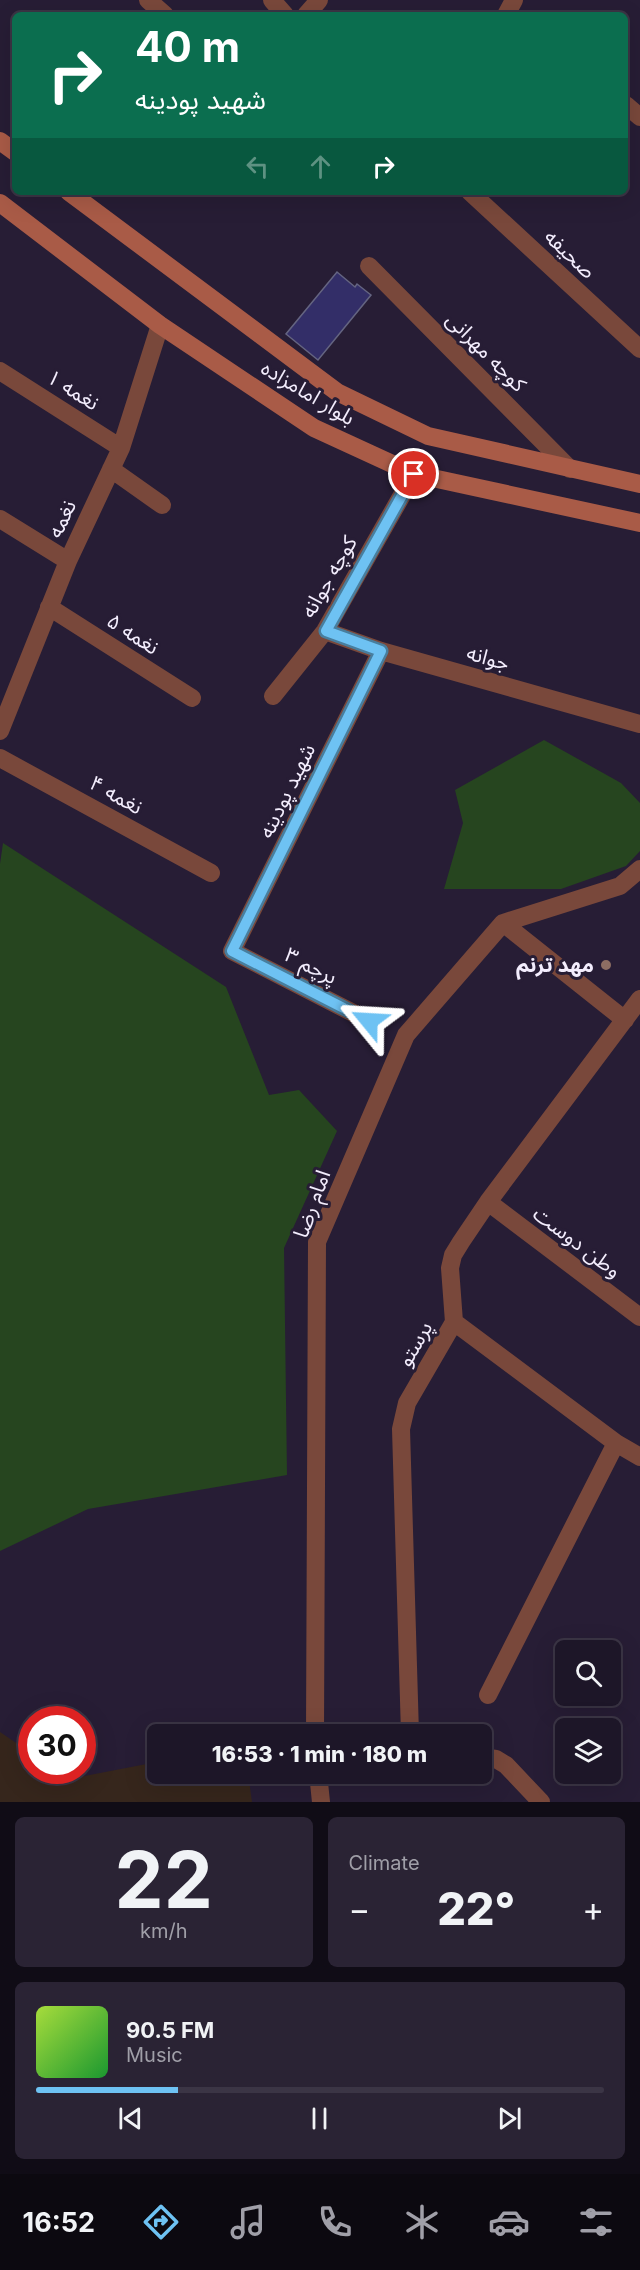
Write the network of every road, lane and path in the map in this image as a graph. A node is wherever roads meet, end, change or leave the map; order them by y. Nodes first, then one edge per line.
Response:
1 (148, 0) edge
2 (272, 0) edge
3 (319, 0) edge
4 (162, 12) edge
5 (282, 12) edge
6 (309, 12) edge
7 (628, 107) edge
8 (640, 117) edge
9 (73, 195) edge
10 (473, 195) edge
11 (0, 203) edge
12 (369, 266) dead end
13 (160, 325) junction
14 (640, 349) edge
15 (0, 371) edge
16 (121, 448) junction
17 (111, 469) junction
18 (570, 470) junction
19 (414, 474) junction
20 (640, 484) edge
21 (162, 505) dead end
22 (0, 519) edge
23 (640, 523) edge
24 (68, 561) junction
25 (49, 607) junction
26 (326, 631) junction
27 (381, 651) junction
28 (273, 696) dead end
29 (192, 698) dead end
30 (640, 724) edge
31 (0, 731) edge
32 (0, 758) edge
33 (640, 869) edge
34 (211, 873) dead end
35 (502, 922) junction
36 (232, 951) joint
37 (640, 999) edge
38 (625, 1020) junction
39 (369, 1021) dead end
40 (488, 1202) junction
41 (640, 1317) edge
42 (454, 1322) junction
43 (616, 1443) junction
44 (640, 1457) edge
45 (488, 1695) dead end
46 (315, 1724) edge
47 (410, 1724) edge
48 (492, 1758) edge
49 (319, 1784) edge
50 (321, 1802) edge
51 (541, 1802) edge

1 - 4 street
2 - 5 street
3 - 6 street
7 - 8 street
9 - 18 main road, بلوار امامزاده
10 - 14 street, صحیفه
11 - 13 main road, بلوار امامزاده
12 - 18 street, کوچه مهرانی
13 - 16 street, نغمه
13 - 19 main road, بلوار امامزاده
15 - 16 street, نغمه ۱
16 - 17 street, نغمه
17 - 21 street
17 - 24 street, نغمه
18 - 20 main road, بلوار امامزاده
19 - 23 main road, بلوار امامزاده
19 - 26 street, کوچه جوانه
22 - 24 street
24 - 25 street, نغمه
25 - 29 street, نغمه ۵
25 - 31 street, نغمه
26 - 27 street, جوانه
26 - 28 street, کوچه جوانه
27 - 30 street, جوانه
27 - 36 street, شهید پودینه
32 - 34 street, نغمه ۴
33 - 35 street
35 - 38 street
35 - 46 street, امام رضا
36 - 39 street, پرچم ۳
37 - 38 street, پرستو
38 - 40 street, پرستو
40 - 41 street, وطن دوست
40 - 42 street, پرستو
42 - 43 street
42 - 47 street, پرستو
43 - 44 street
43 - 45 street
48 - 51 street
49 - 50 street

